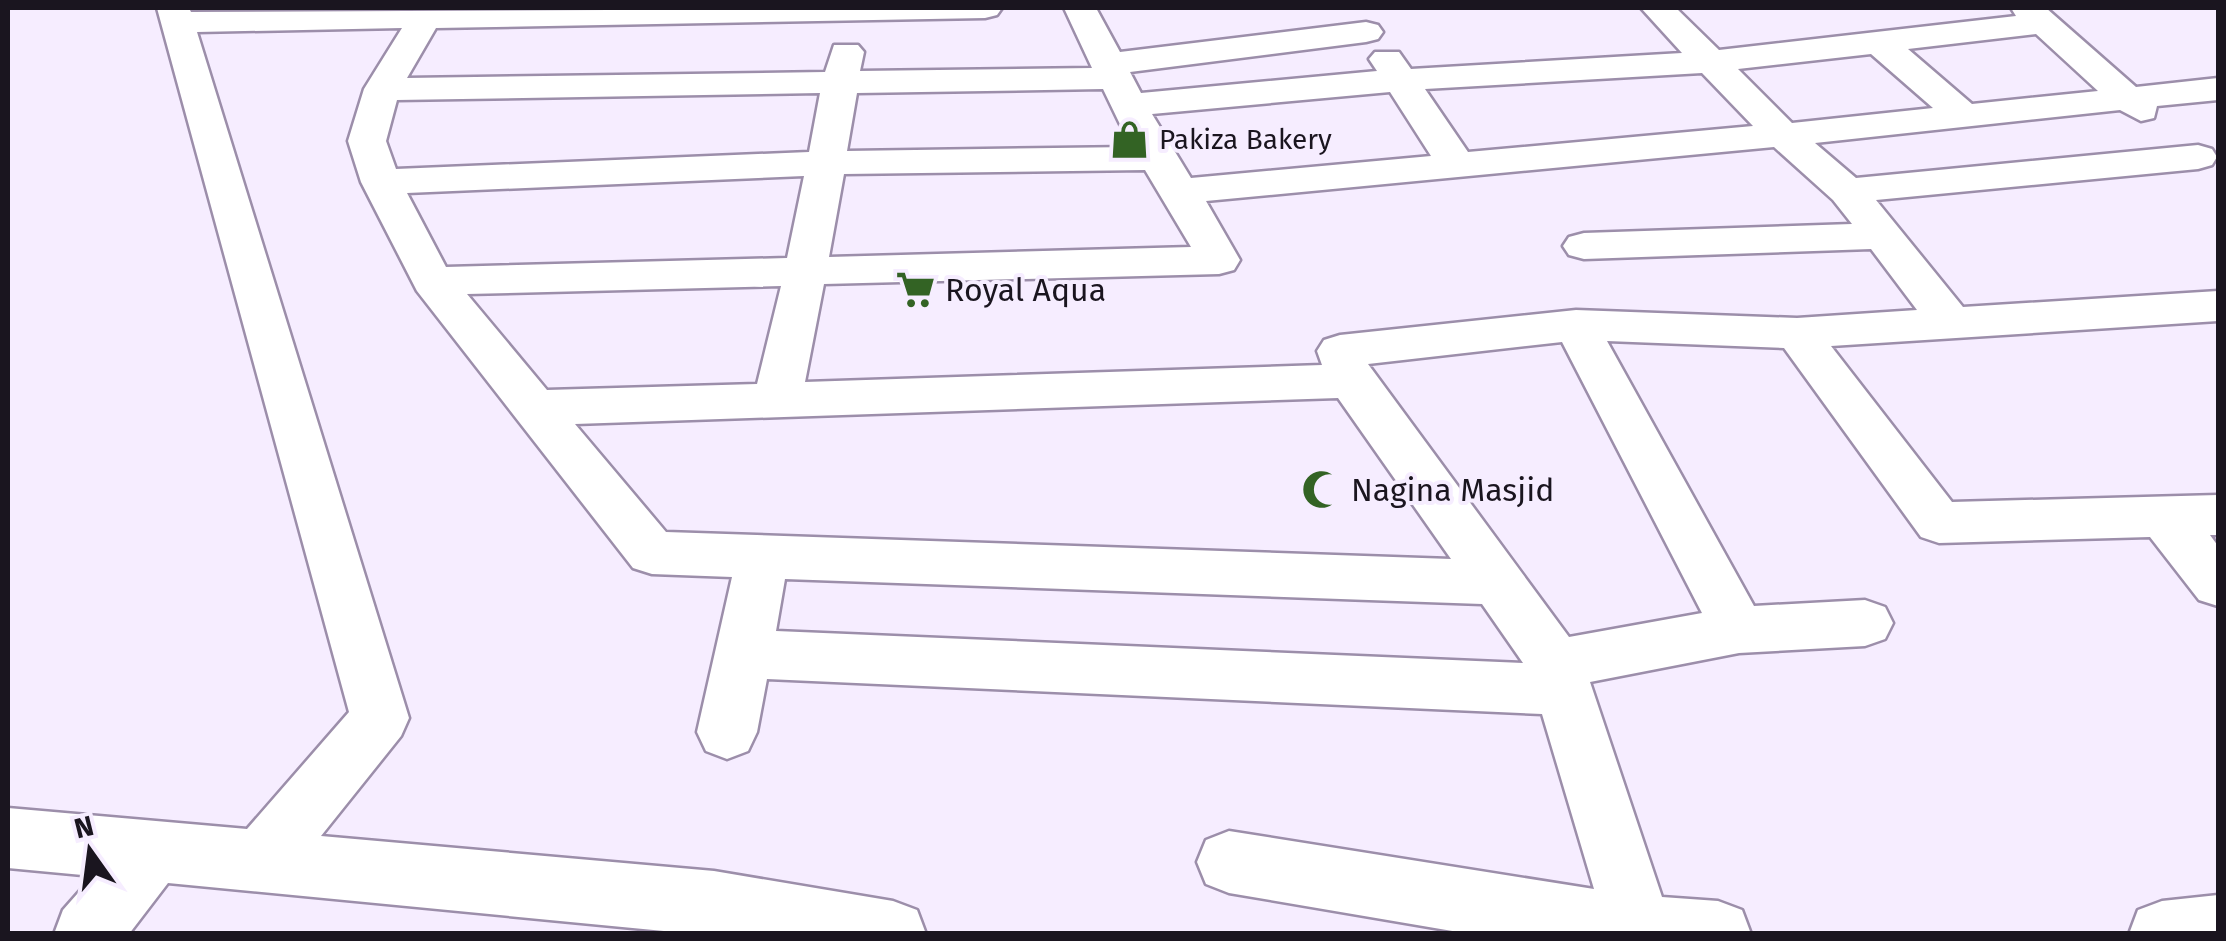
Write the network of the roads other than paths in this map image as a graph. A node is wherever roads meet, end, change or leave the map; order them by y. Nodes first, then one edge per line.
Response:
1 (984, 8) edge
2 (1080, 8) edge
3 (1657, 8) edge
4 (854, 10) edge
5 (428, 13) edge
6 (174, 15) edge
7 (2036, 16) edge
8 (1356, 20) edge
9 (1879, 43) junction
10 (1710, 62) junction
11 (1402, 80) junction
12 (841, 81) junction
13 (1120, 83) junction
14 (2218, 88) edge
15 (382, 89) junction
16 (2127, 97) junction
17 (1964, 115) junction
18 (2218, 122) edge
19 (2162, 128) junction
20 (1783, 135) junction
21 (823, 163) junction
22 (1456, 164) junction
23 (2208, 165) edge
24 (1168, 174) junction
25 (381, 182) junction
26 (1847, 191) junction
27 (1883, 236) junction
28 (1584, 246) dead end
29 (808, 269) junction
30 (432, 282) junction
31 (2211, 315) edge
32 (1949, 320) junction
33 (1576, 325) junction
34 (1797, 333) junction
35 (1352, 381) junction
36 (777, 400) junction
37 (532, 408) junction
38 (2218, 515) edge
39 (2166, 518) junction
40 (763, 557) junction
41 (1498, 583) junction
42 (2218, 584) edge
43 (1865, 623) dead end
44 (1739, 630) junction
45 (744, 654) junction
46 (1559, 677) junction
47 (728, 732) dead end
48 (8, 838) edge
49 (152, 854) junction
50 (261, 861) junction
51 (1229, 862) dead end
52 (711, 918) edge
53 (2218, 928) edge
54 (1640, 931) edge
55 (86, 934) edge
56 (893, 934) edge
57 (1718, 934) edge
58 (2162, 934) edge

1 - 4 street
2 - 13 street
3 - 10 street
4 - 5 street
4 - 12 street
5 - 6 street
5 - 15 street
6 - 50 street
7 - 9 street
7 - 16 street
8 - 11 street
8 - 13 street
9 - 10 street
9 - 17 street
10 - 11 street
10 - 20 street
11 - 13 street
11 - 22 street
12 - 13 street
12 - 15 street
12 - 21 street
13 - 24 street
14 - 16 street
15 - 25 street
16 - 17 street
16 - 19 street
17 - 20 street
18 - 19 street
19 - 23 street
20 - 22 street
20 - 26 street
21 - 24 street
21 - 25 street
21 - 29 street
22 - 24 street
23 - 26 street
24 - 29 street
25 - 30 street
26 - 27 street
27 - 28 street
27 - 32 street
29 - 30 street
29 - 36 street
30 - 37 street
31 - 32 street
32 - 34 street
33 - 34 street
33 - 35 street
33 - 44 street
34 - 39 street
35 - 36 street
35 - 41 street
36 - 37 street
37 - 40 street
38 - 39 street
39 - 42 street
40 - 41 street
40 - 45 street
41 - 46 street
43 - 44 street
44 - 46 street
45 - 46 street
45 - 47 street
46 - 54 street
48 - 49 street
49 - 50 street
49 - 55 street
50 - 52 street
51 - 54 street
52 - 56 street
53 - 58 street
54 - 57 street

